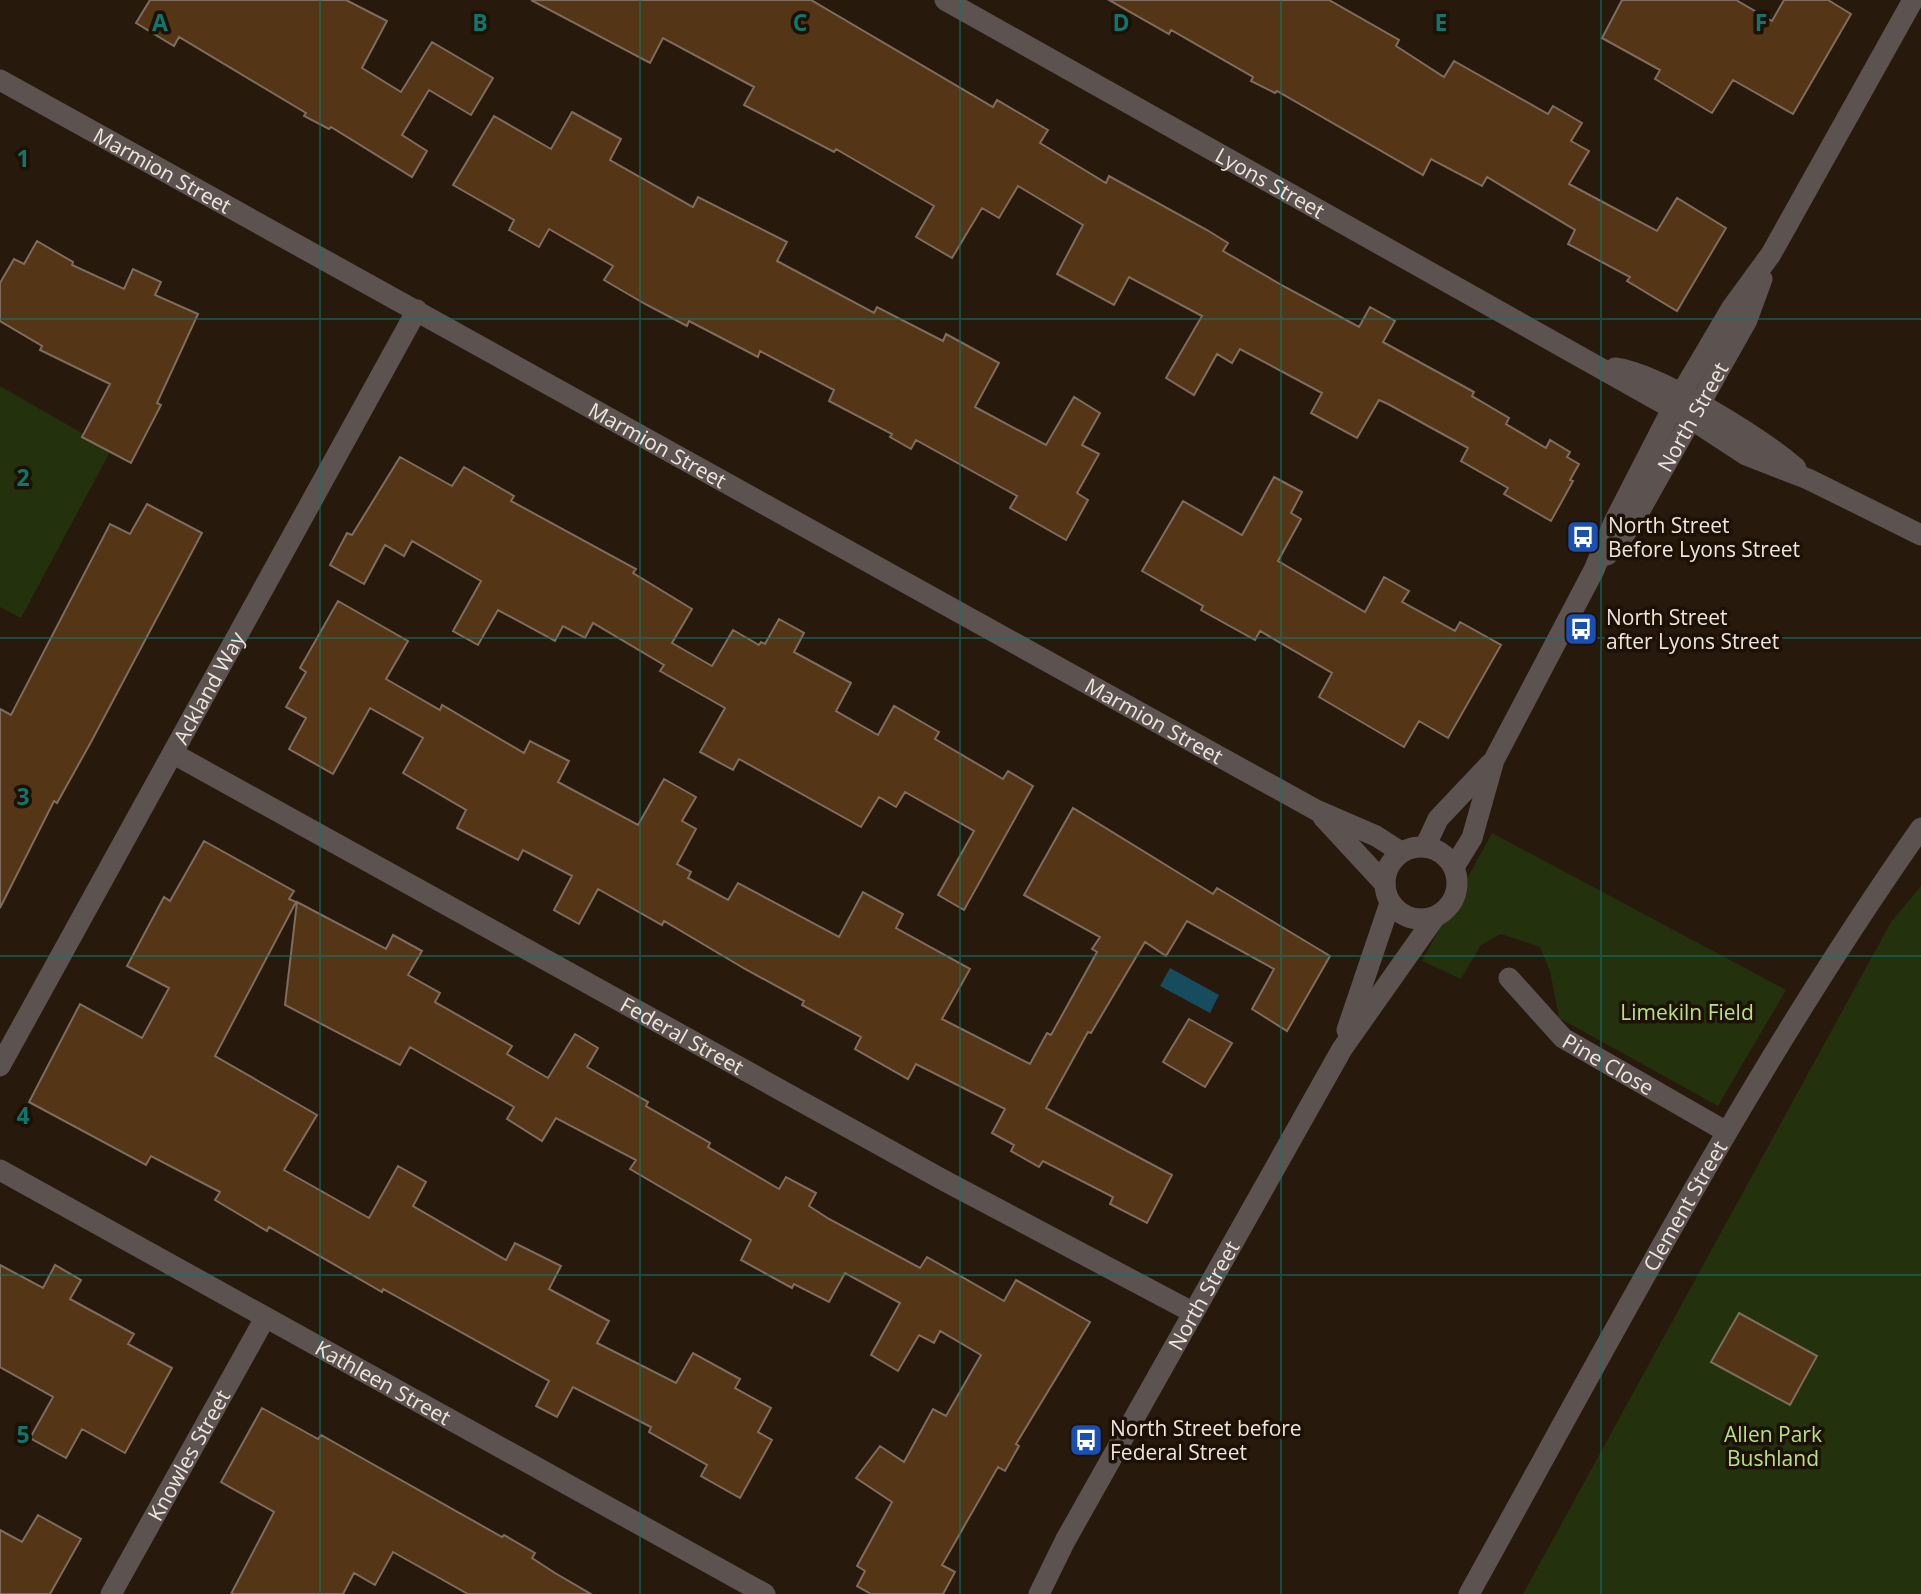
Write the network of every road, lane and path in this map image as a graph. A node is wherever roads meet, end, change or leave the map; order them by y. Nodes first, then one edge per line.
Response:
1 (945, 0) edge
2 (1913, 0) edge
3 (0, 80) edge
4 (417, 310) junction
5 (1685, 407) junction
6 (1921, 535) edge
7 (174, 754) junction
8 (1494, 760) junction
9 (1316, 810) junction
10 (1921, 828) edge
11 (1425, 847) junction
12 (1401, 852) junction
13 (1454, 867) junction
14 (1387, 893) junction
15 (1436, 917) junction
16 (1509, 978) dead end
17 (1342, 1049) junction
18 (0, 1066) edge
19 (1725, 1131) junction
20 (0, 1170) edge
21 (1192, 1312) junction
22 (265, 1318) junction
23 (1065, 1541) junction
24 (111, 1594) edge
25 (765, 1594) edge
26 (1024, 1594) edge
27 (1040, 1594) edge
28 (1469, 1594) edge

1 - 5 street, Lyons Street
2 - 5 street, North Street
3 - 4 street, Marmion Street
4 - 7 street, Ackland Way
4 - 9 street, Marmion Street
5 - 6 street, Lyons Street
5 - 8 street, North Street
7 - 18 street, Ackland Way
7 - 21 street, Federal Street
8 - 11 street, North Street
8 - 13 street, North Street
9 - 12 street, Marmion Street
9 - 14 street, Marmion Street
10 - 19 street, Clement Street
11 - 12 street
11 - 13 street
12 - 14 street
13 - 15 street
14 - 15 street
14 - 17 street, North Street
15 - 17 street, North Street
16 - 19 street, Pine Close
17 - 21 street, North Street
19 - 28 street, Clement Street
20 - 22 street, Kathleen Street
21 - 23 street, North Street
22 - 24 street, Knowles Street
22 - 25 street, Kathleen Street
23 - 26 street, North Street
23 - 27 street, North Street

